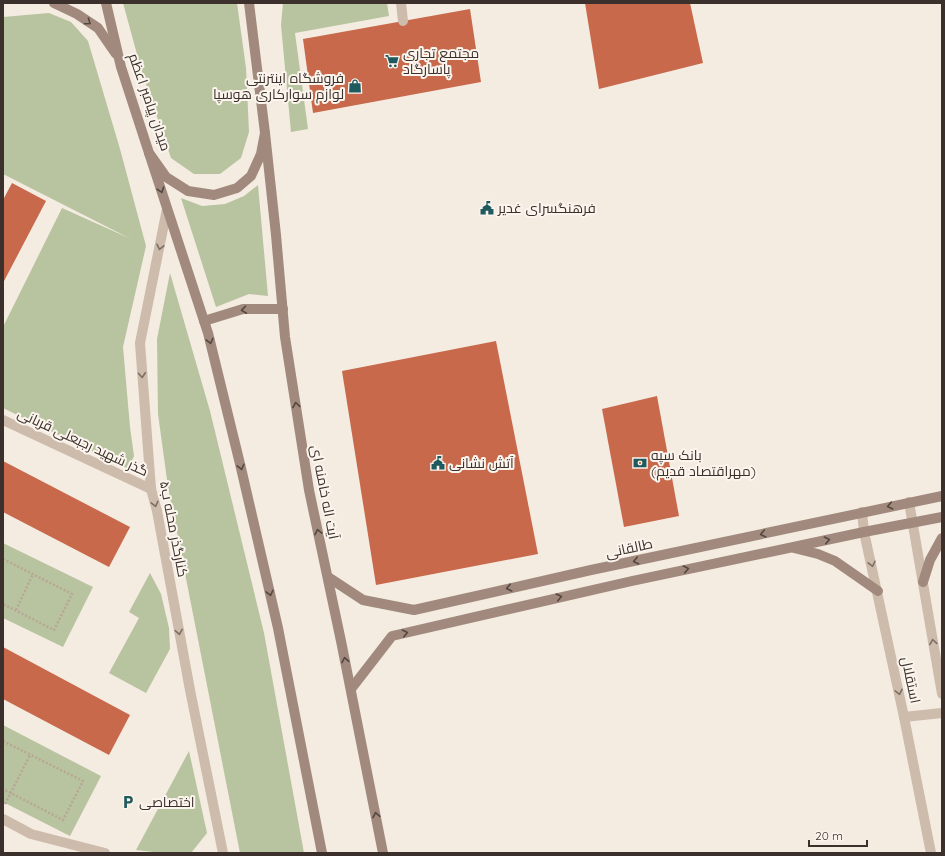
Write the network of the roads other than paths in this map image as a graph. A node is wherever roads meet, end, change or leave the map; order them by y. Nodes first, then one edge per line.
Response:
1 (54, 3) edge
2 (106, 3) edge
3 (401, 3) edge
4 (251, 5) edge
5 (403, 21) dead end
6 (119, 56) junction
7 (265, 133) junction
8 (149, 153) junction
9 (168, 209) junction
10 (283, 309) junction
11 (204, 321) junction
12 (3, 420) edge
13 (151, 489) junction
14 (942, 496) edge
15 (910, 502) junction
16 (862, 512) junction
17 (942, 517) edge
18 (914, 523) junction
19 (864, 532) junction
20 (942, 538) edge
21 (792, 547) junction
22 (328, 577) junction
23 (924, 582) junction
24 (878, 591) junction
25 (351, 689) junction
26 (942, 694) edge
27 (942, 713) edge
28 (904, 717) junction
29 (3, 819) edge
30 (105, 853) edge
31 (223, 853) edge
32 (322, 853) edge
33 (383, 853) edge
34 (931, 853) edge

1 -> 6 main road
2 - 6 main road, میدان پیامبر اعظم
3 - 5 street
4 - 7 main road, میدان پیامبر اعظم
6 - 8 main road, میدان پیامبر اعظم
7 - 8 main road, میدان پیامبر اعظم
7 - 10 main road, آیت اله خامنه ای
8 -> 9 main road
9 - 11 main road
9 -> 13 street, کنارگذر محله ب۵
10 -> 11 main road
22 -> 10 main road, آیت اله خامنه ای
11 -> 32 main road
12 - 13 street, گذر شهید رجبعلی قربانی
13 -> 31 street, کنارگذر محله ب۵
14 - 15 main road, طالقانی
15 -> 16 main road, طالقانی
15 - 18 street, استقلال
16 - 19 street, استقلال
16 -> 22 main road, طالقانی
17 - 18 main road
18 - 19 main road
18 - 23 street, استقلال
21 -> 19 main road
19 -> 24 street, استقلال
20 - 23 main road
21 - 24 main road
25 -> 21 main road
25 -> 22 main road, آیت اله خامنه ای
26 -> 23 street, استقلال
24 -> 28 street, استقلال
33 -> 25 main road, آیت اله خامنه ای
27 - 28 street
28 - 34 street, استقلال
29 - 30 street

